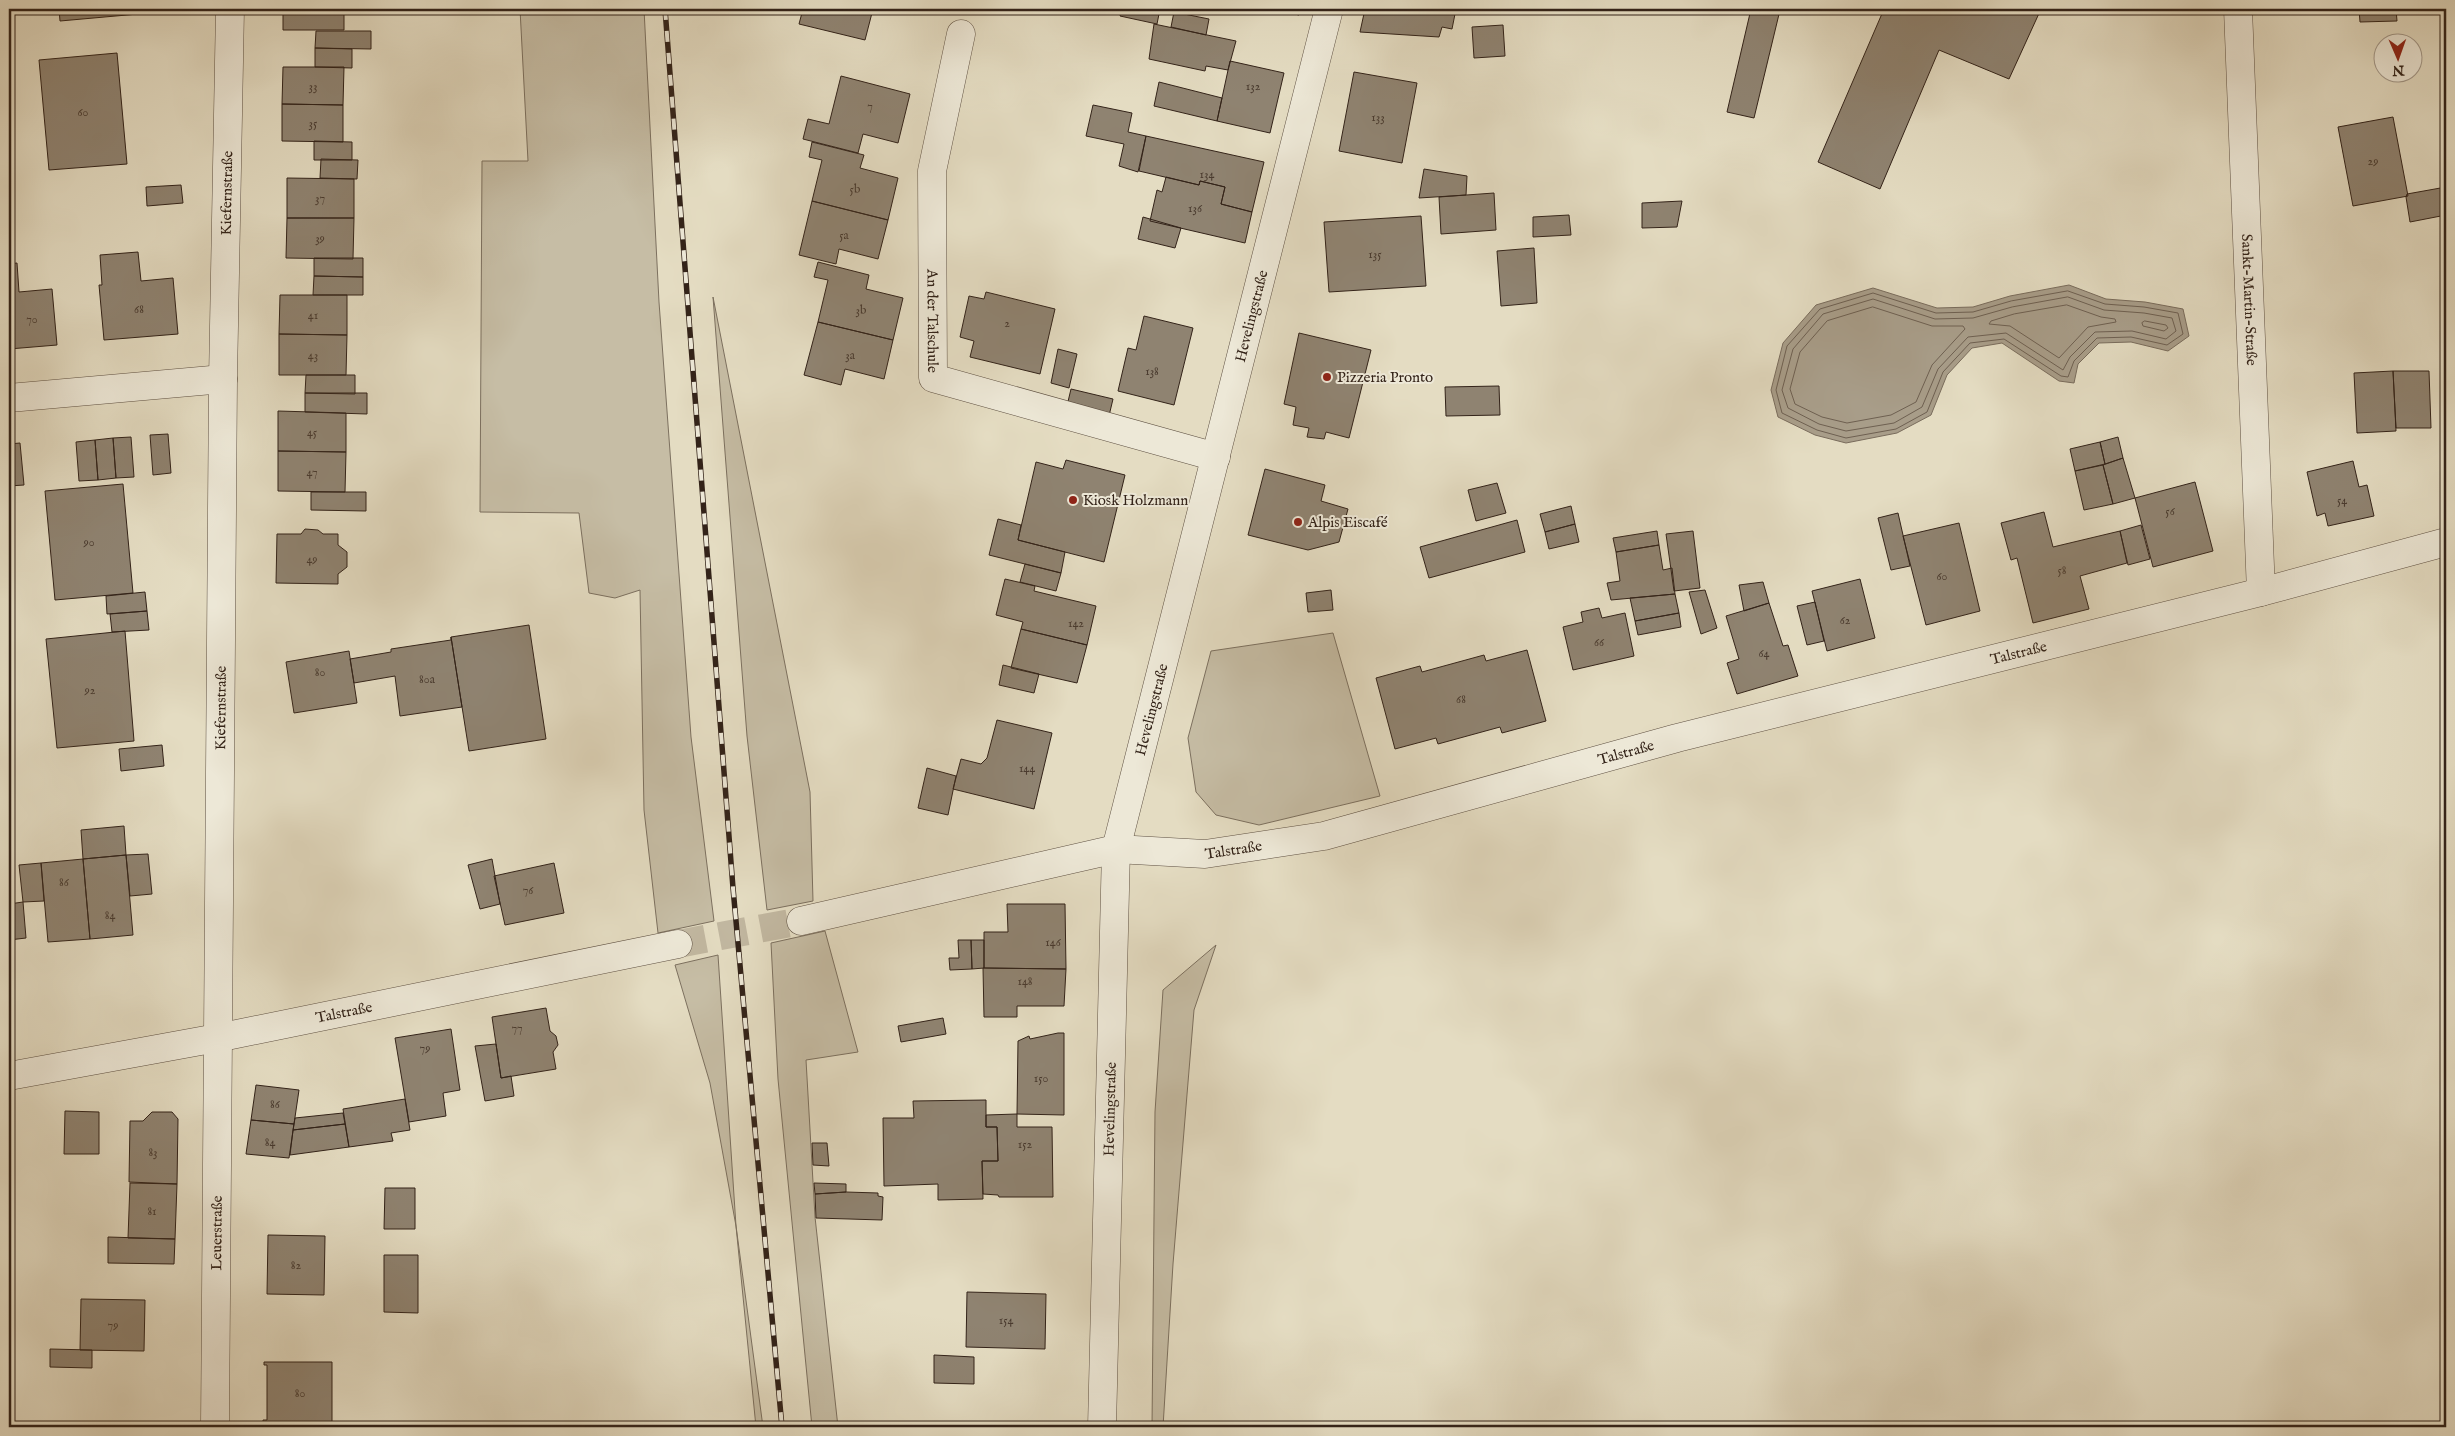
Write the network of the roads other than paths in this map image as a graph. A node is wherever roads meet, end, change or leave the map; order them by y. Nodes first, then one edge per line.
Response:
1 (230, 9) edge
2 (1329, 9) edge
3 (2238, 9) edge
4 (961, 34) dead end
5 (223, 379) junction
6 (9, 398) edge
7 (1216, 457) junction
8 (2446, 542) edge
9 (2261, 592) junction
10 (1116, 849) junction
11 (801, 921) tunnel mouth
12 (678, 944) tunnel mouth
13 (217, 1038) junction
14 (9, 1076) edge
15 (214, 1427) edge
16 (1102, 1427) edge

1 - 5 street, Kiefernstraße
2 - 7 street, Hevelingstraße
3 - 9 street, Sankt-Martin-Straße
4 - 7 street, An der Talschule
5 - 6 street
5 - 13 street, Kiefernstraße
7 - 10 street, Hevelingstraße
8 - 9 street, Talstraße
9 - 10 street, Talstraße
10 - 11 street, Talstraße
10 - 16 street, Hevelingstraße
12 - 13 street, Talstraße
13 - 14 street, Talstraße
13 - 15 street, Leuerstraße

